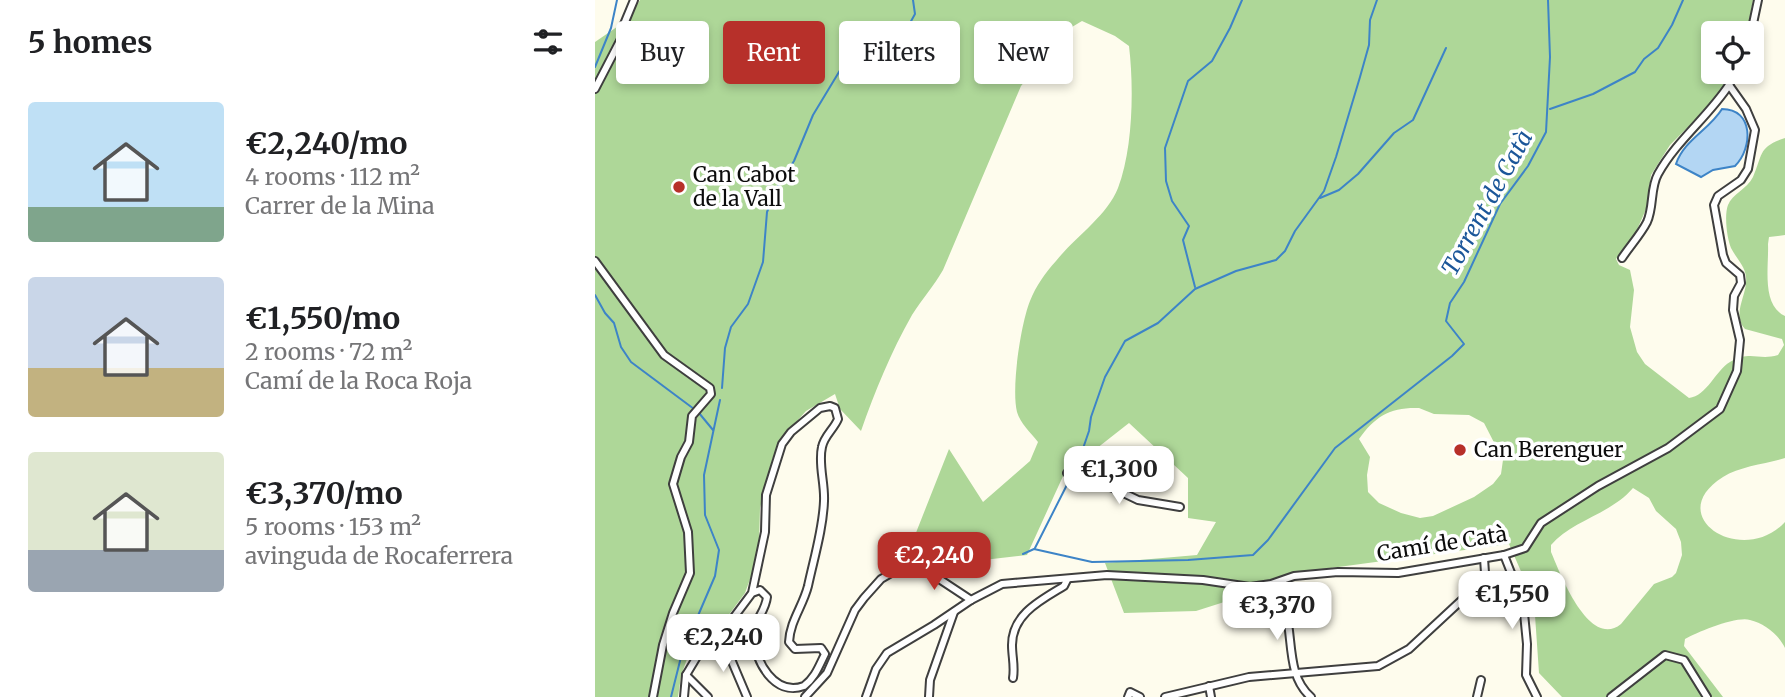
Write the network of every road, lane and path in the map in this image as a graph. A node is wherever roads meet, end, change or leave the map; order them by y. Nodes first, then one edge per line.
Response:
1 (634, 0) edge
2 (1758, 0) edge
3 (1754, 21) edge
4 (1729, 85) joint
5 (595, 89) edge
6 (1622, 258) dead end
7 (595, 261) edge
8 (1067, 473) dead end
9 (1180, 507) dead end
10 (1504, 555) junction
11 (1483, 558) junction
12 (1066, 580) junction
13 (1250, 587) junction
14 (752, 593) junction
15 (971, 600) junction
16 (954, 611) junction
17 (719, 637) junction
18 (1295, 673) junction
19 (687, 676) junction
20 (1013, 678) dead end
21 (1481, 680) dead end
22 (1209, 686) junction
23 (653, 697) edge
24 (684, 697) edge
25 (708, 697) edge
26 (747, 697) edge
27 (805, 697) edge
28 (866, 697) edge
29 (929, 697) edge
30 (1128, 697) edge
31 (1140, 697) edge
32 (1165, 697) edge
33 (1211, 697) edge
34 (1311, 697) edge
35 (1477, 697) edge
36 (1537, 697) edge
37 (1611, 697) edge
38 (1707, 697) edge

1 - 5 street
2 - 3 street
4 - 6 street
4 - 10 street, Camí de Catà
7 - 23 street
8 - 9 street
10 - 11 street, Camí de Catà
10 - 36 street
11 - 13 street, Camí de Catà
11 - 18 street
12 - 13 street, Camí de Catà
12 - 15 street, Camí de Catà
12 - 20 street
13 - 18 street
14 - 14 street
14 - 17 street
15 - 16 street
15 - 27 street
16 - 28 street
16 - 29 street
17 - 19 street
17 - 26 street
18 - 22 street
18 - 34 street
19 - 24 street
19 - 25 street
21 - 35 street
22 - 32 street
22 - 33 street
30 - 31 street
37 - 38 street

